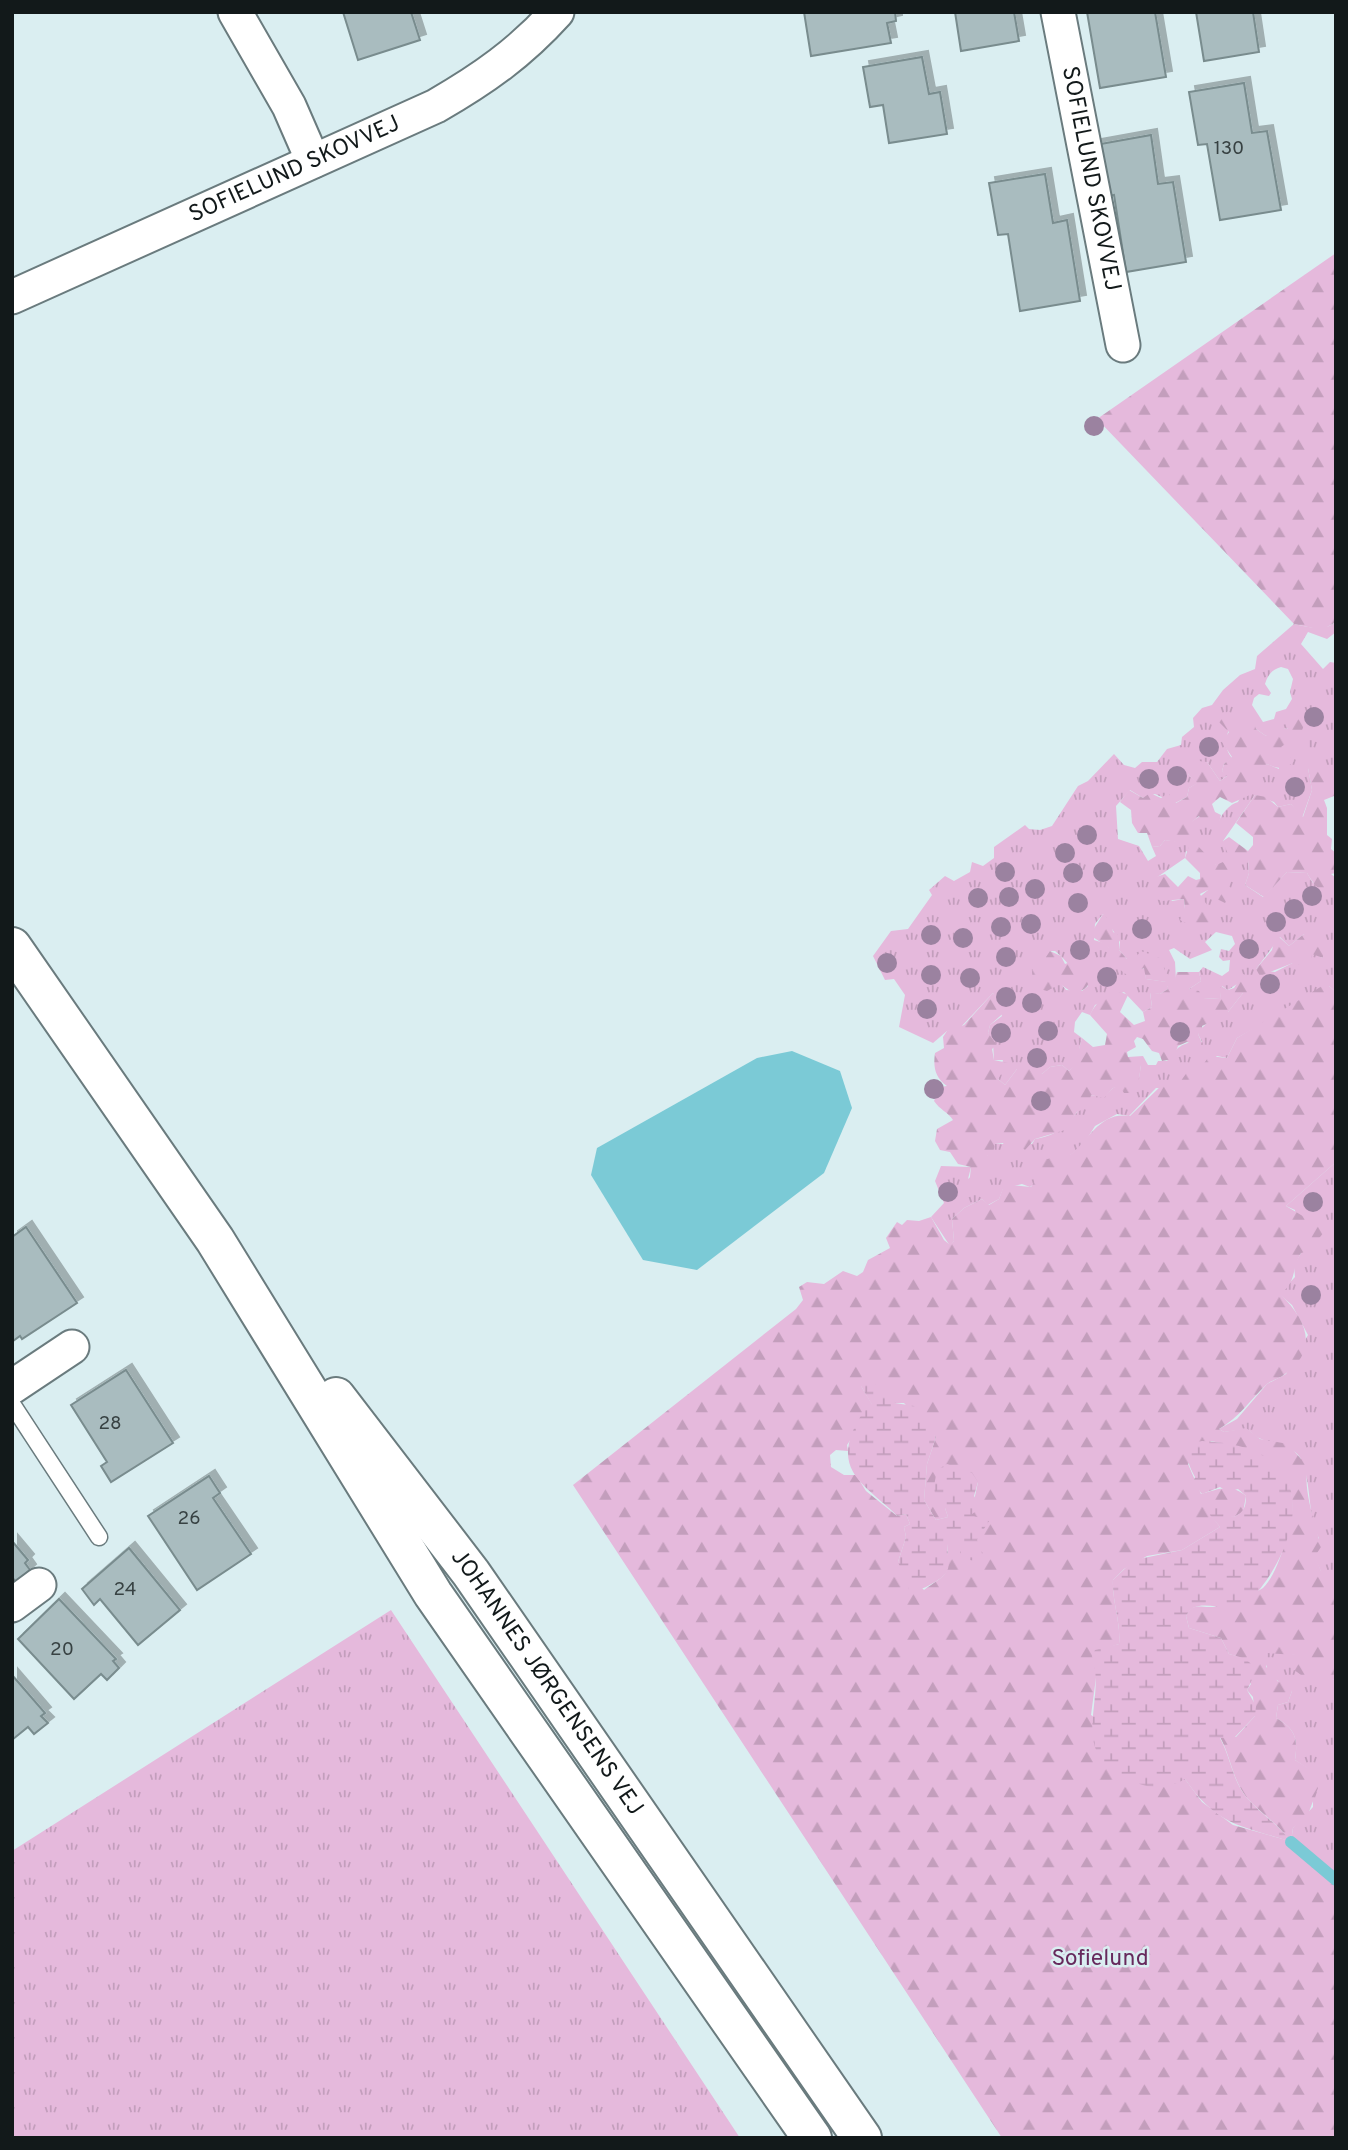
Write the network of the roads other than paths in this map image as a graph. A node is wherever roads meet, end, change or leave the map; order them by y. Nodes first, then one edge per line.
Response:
1 (235, 12) edge
2 (557, 12) edge
3 (1058, 12) edge
4 (313, 161) junction
5 (12, 297) edge
6 (1123, 345) dead end
7 (12, 947) edge
8 (215, 1240) junction
9 (72, 1347) dead end
10 (12, 1387) edge
11 (12, 1404) edge
12 (99, 1537) dead end
13 (39, 1585) dead end
14 (12, 1605) edge
15 (813, 2138) edge
16 (862, 2138) edge

1 - 4 street
2 - 4 street, SOFIELUND SKOVVEJ
3 - 6 street, SOFIELUND SKOVVEJ
4 - 5 street, SOFIELUND SKOVVEJ
7 - 8 street, JOHANNES JØRGENSENS VEJ
8 - 15 street, JOHANNES JØRGENSENS VEJ
8 - 16 street, JOHANNES JØRGENSENS VEJ
9 - 10 street
11 - 12 lane
13 - 14 street

